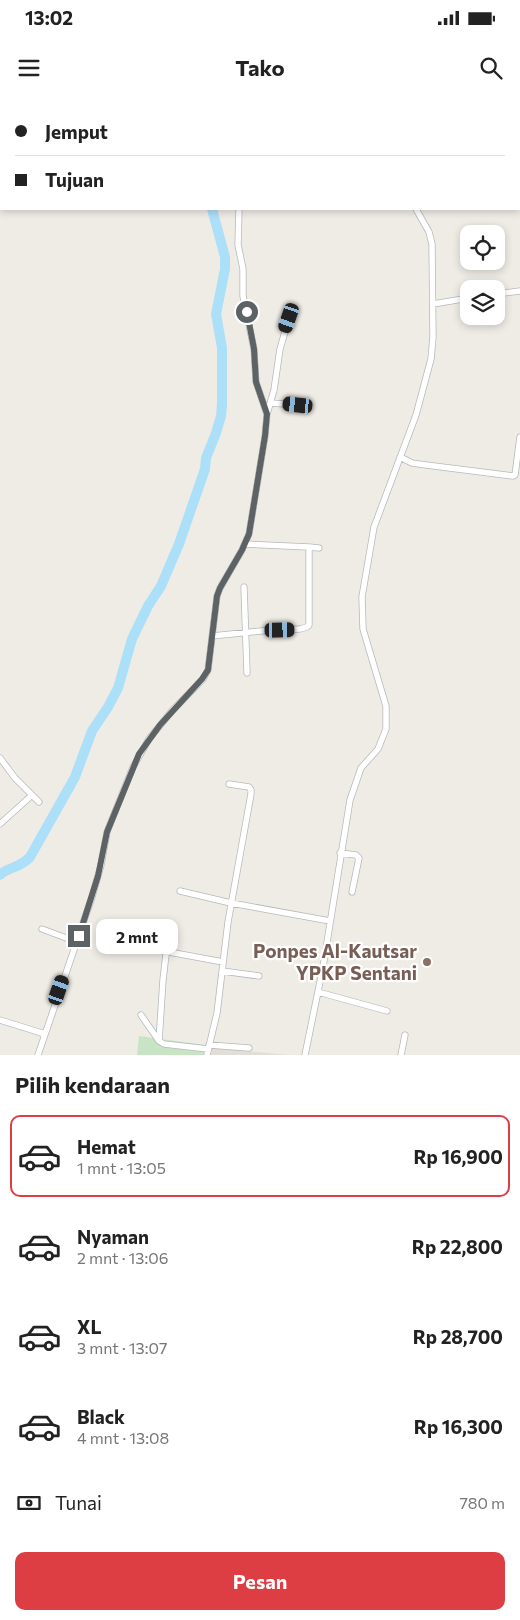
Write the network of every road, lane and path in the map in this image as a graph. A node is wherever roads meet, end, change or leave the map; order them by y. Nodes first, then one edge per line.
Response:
1 (239, 210) edge
2 (417, 210) edge
3 (520, 291) edge
4 (505, 293) edge
5 (460, 300) edge
6 (433, 304) junction
7 (289, 318) dead end
8 (271, 402) junction
9 (298, 405) dead end
10 (267, 414) junction
11 (520, 437) edge
12 (400, 457) junction
13 (245, 544) junction
14 (309, 547) junction
15 (319, 548) dead end
16 (244, 587) dead end
17 (247, 633) junction
18 (212, 636) junction
19 (248, 673) dead end
20 (0, 758) edge
21 (229, 784) dead end
22 (31, 796) junction
23 (38, 802) dead end
24 (3, 818) edge
25 (0, 824) edge
26 (340, 853) junction
27 (180, 891) dead end
28 (352, 892) dead end
29 (231, 903) junction
30 (330, 921) junction
31 (42, 929) dead end
32 (77, 942) junction
33 (224, 962) junction
34 (222, 971) junction
35 (259, 976) dead end
36 (318, 992) junction
37 (387, 1011) dead end
38 (141, 1015) dead end
39 (0, 1020) edge
40 (45, 1034) junction
41 (405, 1035) dead end
42 (160, 1041) junction
43 (248, 1048) dead end
44 (208, 1049) edge
45 (38, 1055) edge
46 (305, 1055) edge
47 (401, 1055) edge

1 - 10 street
2 - 6 street
3 - 4 street
5 - 6 street
6 - 12 street
7 - 8 street
8 - 9 street
8 - 10 street
10 - 13 street
11 - 12 street
12 - 26 street
13 - 14 street
13 - 18 street
14 - 15 street
14 - 17 street
16 - 17 street
17 - 18 street
17 - 19 street
18 - 32 street
20 - 22 street
21 - 29 street
22 - 23 street
22 - 24 street
24 - 25 street
26 - 28 street
26 - 30 street
27 - 29 street
29 - 30 street
29 - 33 street
30 - 36 street
31 - 32 street
32 - 40 street
33 - 34 street
33 - 42 street
34 - 35 street
34 - 44 street
36 - 37 street
36 - 46 street
38 - 42 street
39 - 40 street
40 - 45 street
41 - 47 street
42 - 44 street
43 - 44 street

